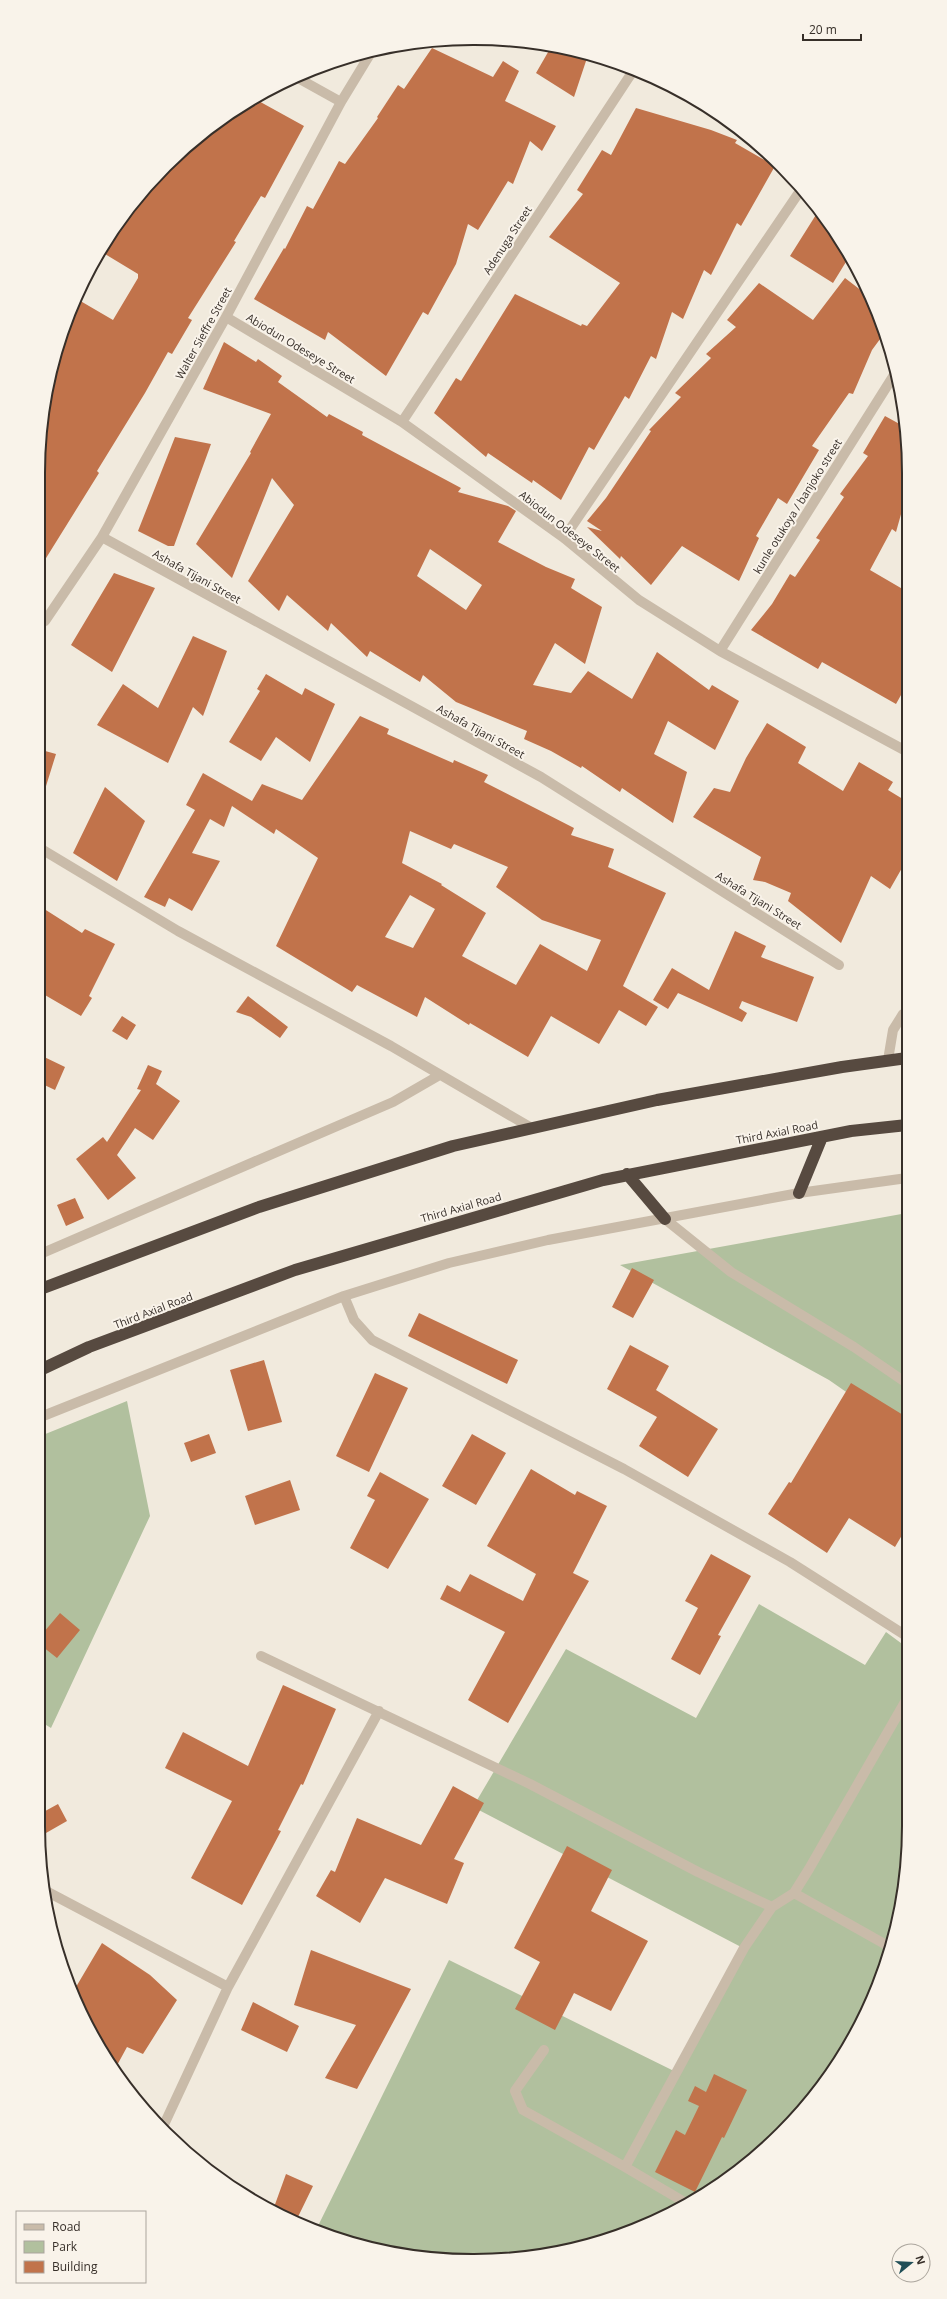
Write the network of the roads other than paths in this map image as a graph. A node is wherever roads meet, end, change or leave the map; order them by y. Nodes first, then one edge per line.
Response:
1 (367, 59) edge
2 (630, 75) edge
3 (303, 81) edge
4 (341, 102) junction
5 (798, 194) edge
6 (226, 317) junction
7 (891, 379) edge
8 (402, 422) junction
9 (102, 537) junction
10 (564, 538) junction
11 (45, 621) dead end
12 (720, 651) junction
13 (902, 749) edge
14 (45, 851) edge
15 (839, 965) dead end
16 (902, 1016) edge
17 (902, 1059) edge
18 (888, 1060) junction
19 (438, 1076) junction
20 (902, 1126) edge
21 (530, 1127) junction
22 (822, 1137) junction
23 (627, 1174) junction
24 (902, 1179) edge
25 (799, 1193) junction
26 (665, 1219) junction
27 (45, 1252) edge
28 (45, 1287) edge
29 (344, 1296) junction
30 (45, 1368) edge
31 (902, 1380) edge
32 (45, 1415) edge
33 (902, 1633) edge
34 (261, 1656) dead end
35 (902, 1707) edge
36 (379, 1711) junction
37 (794, 1893) junction
38 (51, 1894) edge
39 (772, 1908) junction
40 (884, 1945) edge
41 (228, 1986) junction
42 (544, 2050) dead end
43 (165, 2122) edge
44 (625, 2167) junction
45 (682, 2200) edge

1 - 4 street, Walter Sieffre Street
2 - 8 street, Adenuga Street
3 - 4 street
4 - 6 street, Walter Sieffre Street
5 - 10 street
6 - 8 street, Abiodun Odeseye Street
6 - 9 street, Walter Sieffre Street
7 - 12 street, kunle otukoya / banjoko street
8 - 10 street, Abiodun Odeseye Street
9 - 11 street, Walter Sieffre Street
9 - 15 street, Ashafa Tijani Street
10 - 12 street, Abiodun Odeseye Street
12 - 13 street, Abiodun Odeseye Street
14 - 19 street
16 - 18 street
17 - 18 highway
18 - 21 highway
19 - 21 street
19 - 27 street
20 - 22 highway, Third Axial Road
21 - 28 highway
22 - 23 highway, Third Axial Road
22 - 25 highway
23 - 26 highway
23 - 30 highway, Third Axial Road
24 - 25 street
25 - 26 street
26 - 29 street
26 - 31 street
29 - 32 street
29 - 33 street
34 - 36 street
35 - 37 street
36 - 39 street
36 - 41 street
37 - 39 street
37 - 40 street
38 - 41 street
39 - 44 street
41 - 43 street
42 - 44 street
44 - 45 street

